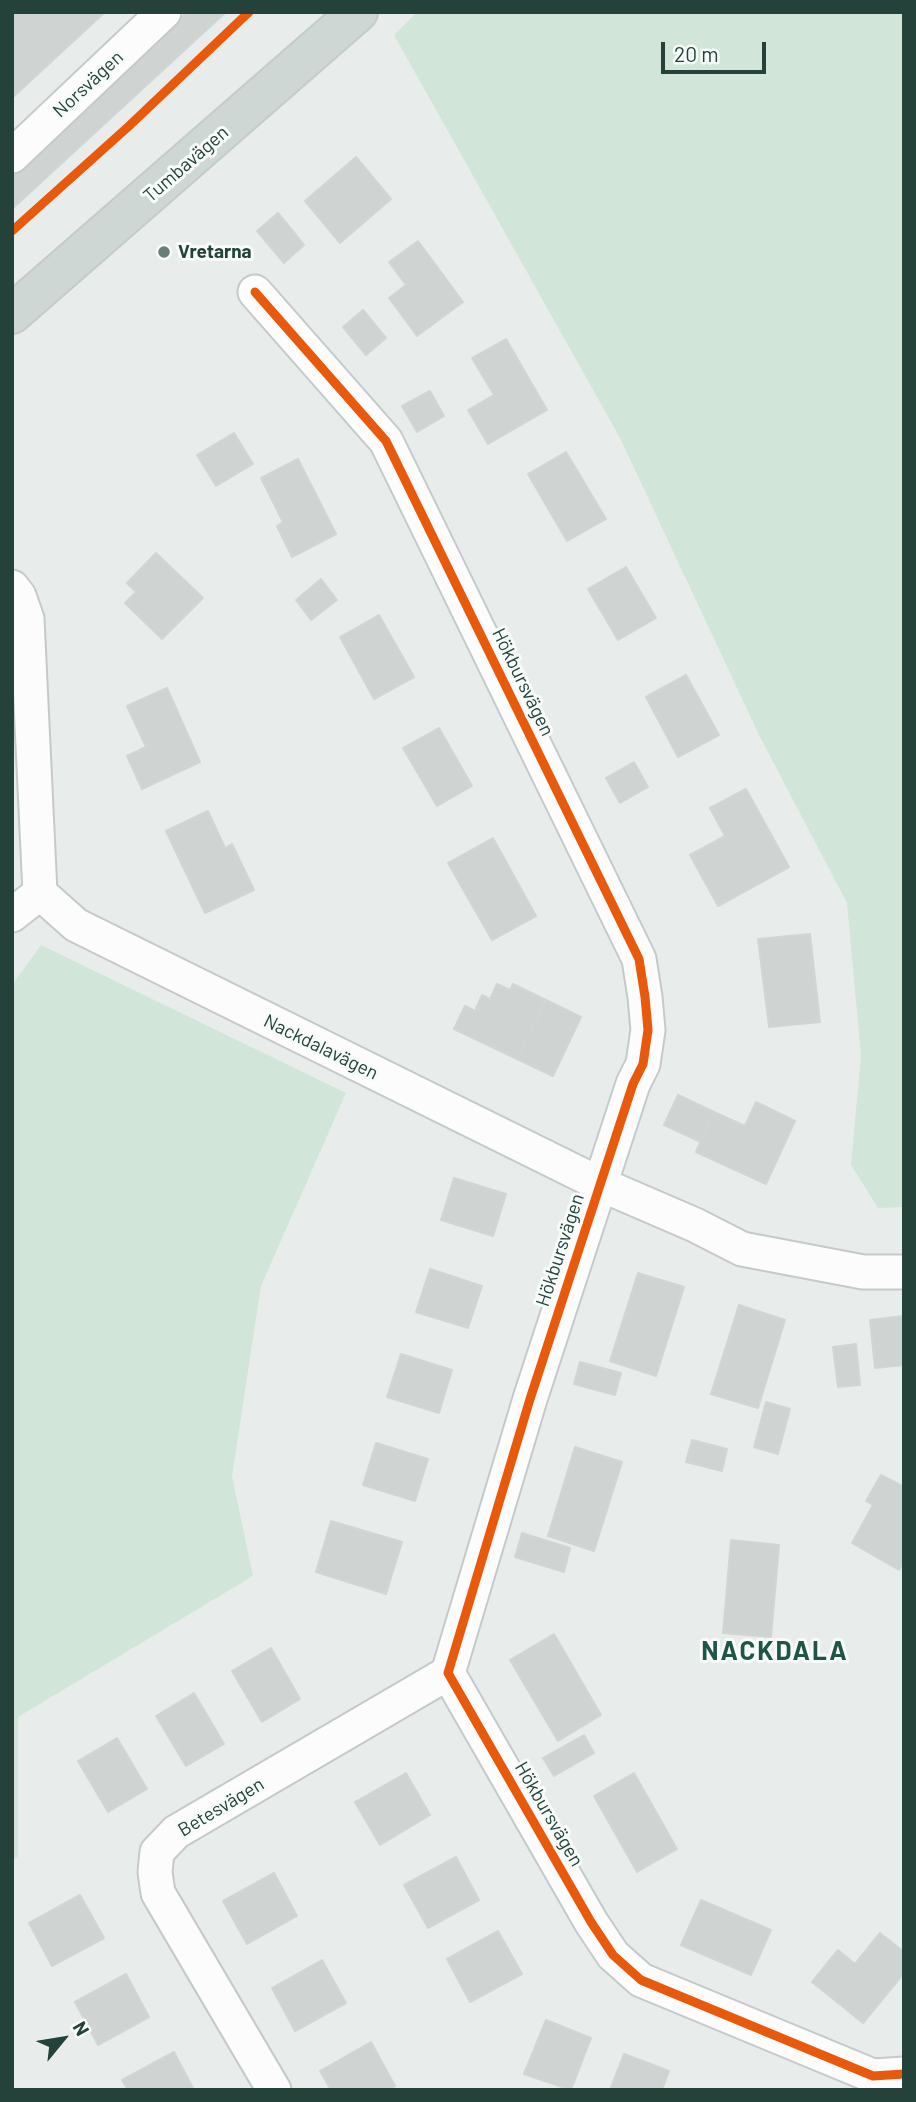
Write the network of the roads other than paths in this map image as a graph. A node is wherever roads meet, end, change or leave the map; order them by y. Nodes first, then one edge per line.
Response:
1 (164, 12) edge
2 (358, 12) edge
3 (12, 156) edge
4 (255, 292) dead end
5 (12, 314) edge
6 (12, 587) edge
7 (40, 892) junction
8 (12, 915) edge
9 (600, 1184) junction
10 (904, 1272) edge
11 (448, 1673) junction
12 (904, 2074) edge
13 (274, 2090) edge

1 - 3 street, Norsvägen
2 - 5 main road, Tumbavägen
4 - 9 street, Hökbursvägen
6 - 7 street
7 - 8 street
7 - 9 street, Nackdalavägen
9 - 10 street, Nackdalavägen
9 - 11 street, Hökbursvägen
11 - 12 street, Hökbursvägen
11 - 13 street, Betesvägen

